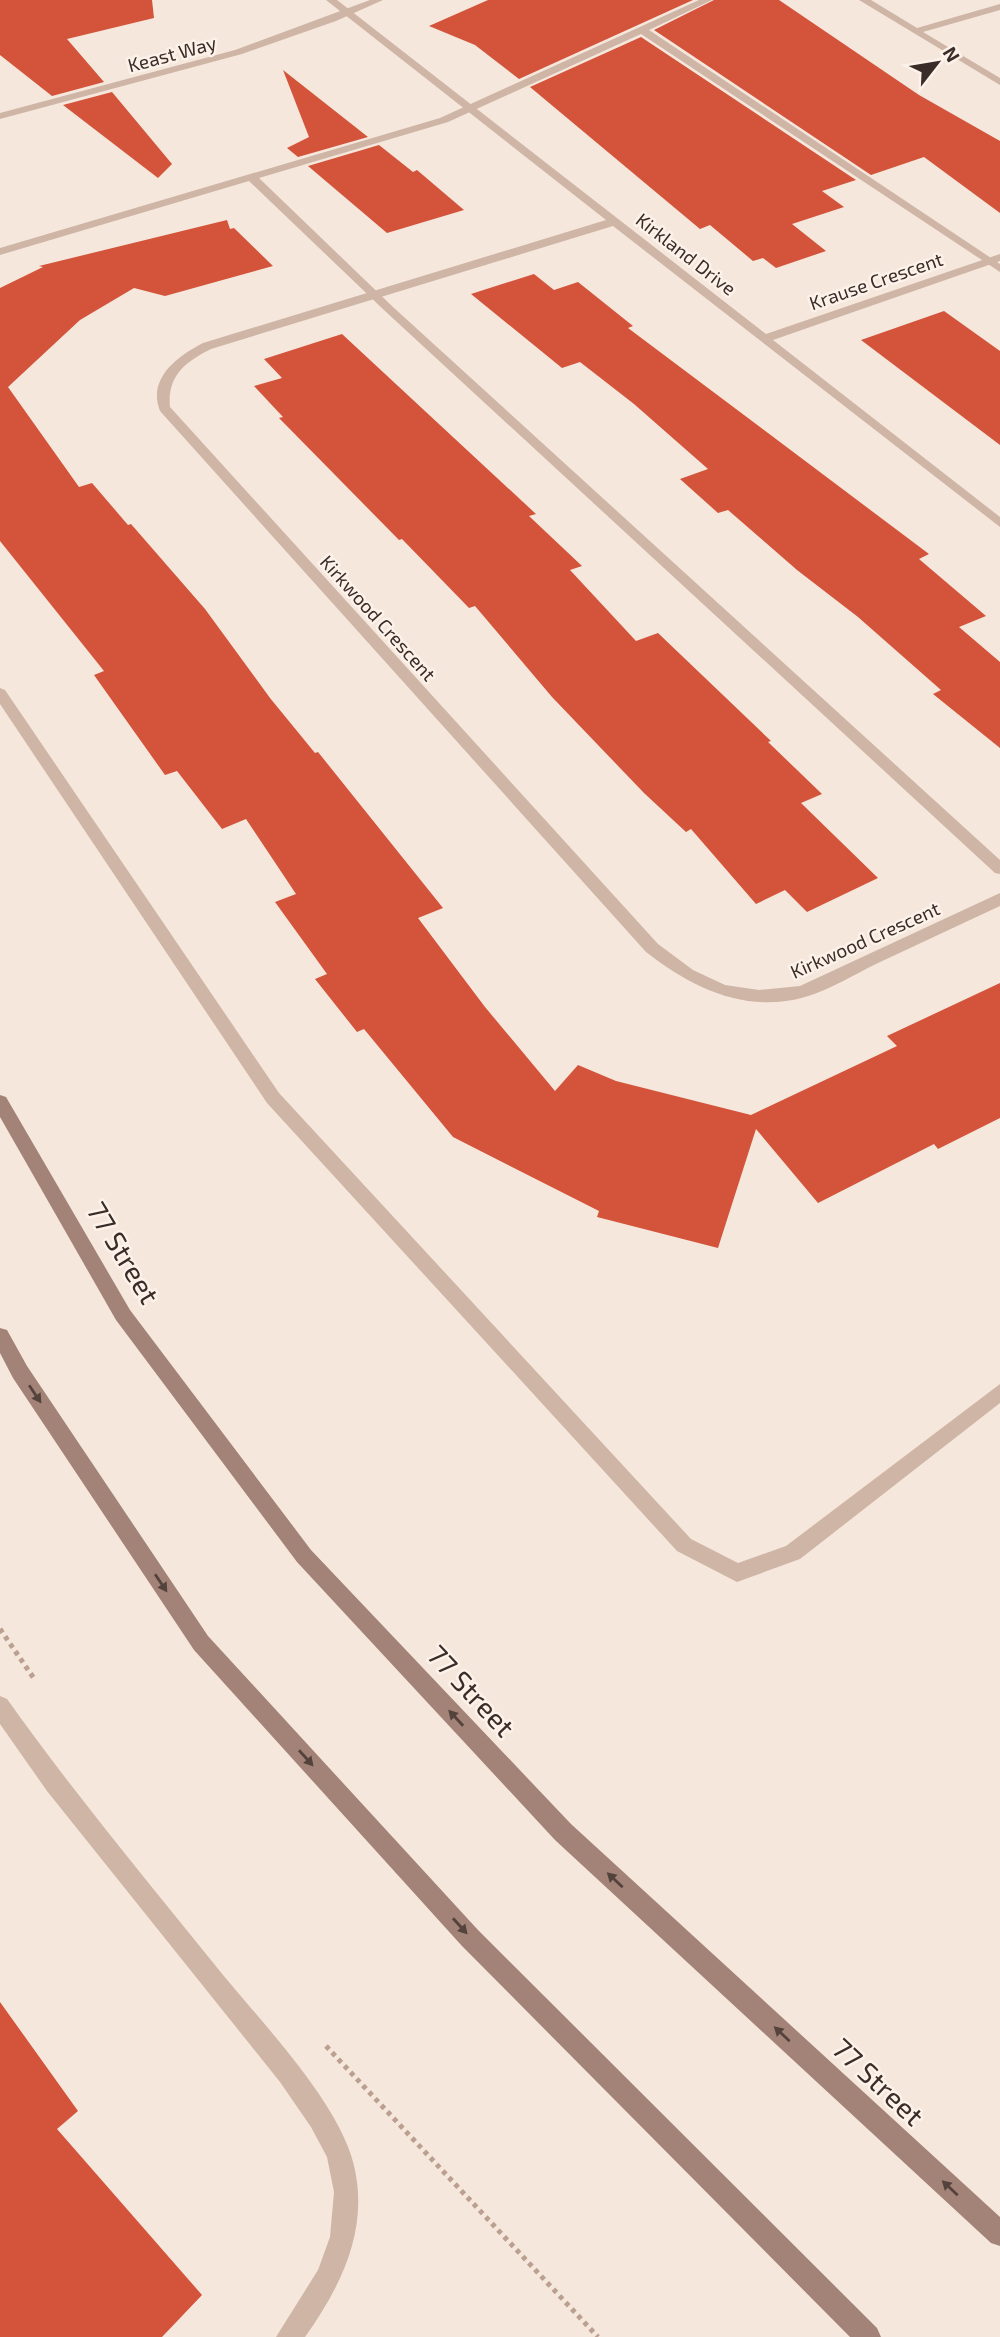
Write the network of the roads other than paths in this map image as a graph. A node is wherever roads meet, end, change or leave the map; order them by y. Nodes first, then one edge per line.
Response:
1 (331, 0) edge
2 (378, 0) edge
3 (707, 0) edge
4 (864, 0) edge
5 (1000, 6) edge
6 (349, 13) junction
7 (643, 30) junction
8 (915, 31) junction
9 (1000, 82) edge
10 (470, 108) junction
11 (0, 116) edge
12 (252, 178) junction
13 (616, 221) junction
14 (0, 252) edge
15 (994, 259) edge
16 (1000, 269) edge
17 (373, 295) junction
18 (764, 339) junction
19 (1000, 523) edge
20 (0, 693) edge
21 (1000, 869) edge
22 (1000, 899) edge
23 (0, 1102) edge
24 (0, 1336) edge
25 (1000, 1392) edge
26 (0, 1706) edge
27 (1000, 2234) edge
28 (289, 2337) edge
29 (868, 2337) edge

1 - 6 street, Kirkland Drive
2 - 6 street, Keast Way
3 - 7 street
4 - 8 street
5 - 8 street
6 - 10 street, Kirkland Drive
6 - 11 street, Keast Way
7 - 10 street
7 - 15 street
8 - 9 street
10 - 12 street
10 - 13 street, Kirkland Drive
12 - 14 street
12 - 17 street
13 - 17 street, Kirkwood Crescent
13 - 18 street, Kirkland Drive
15 - 16 street
15 - 18 street, Krause Crescent
17 - 21 street
17 - 22 street, Kirkwood Crescent
18 - 19 street, Kirkland Drive
20 - 25 street
27 -> 23 main road, 77 Street
24 -> 29 main road
26 - 28 street

